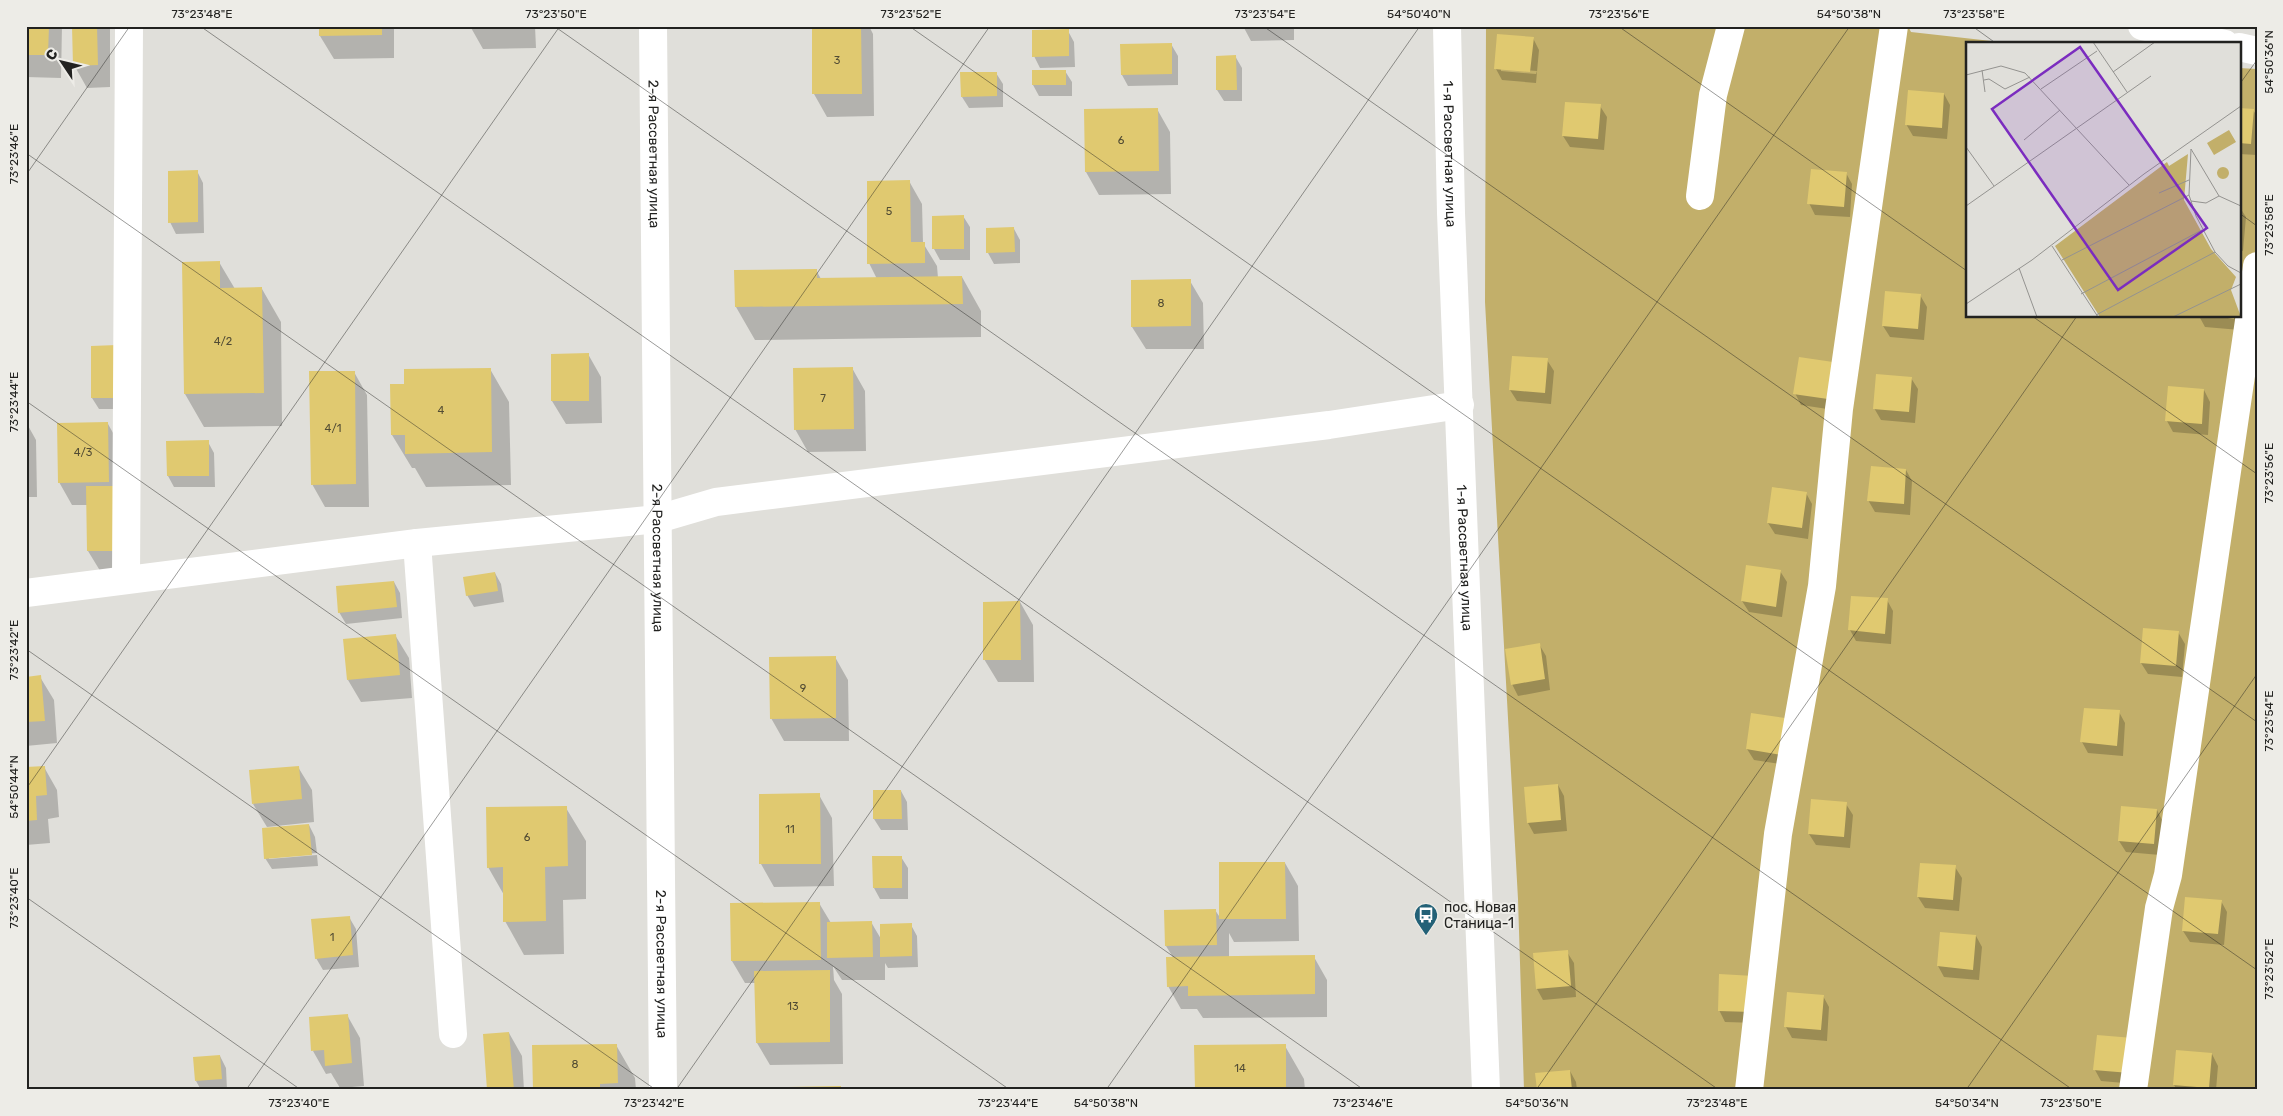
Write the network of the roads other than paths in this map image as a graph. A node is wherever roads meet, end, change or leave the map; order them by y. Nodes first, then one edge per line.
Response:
1 (129, 26) edge
2 (653, 26) edge
3 (1447, 26) edge
4 (1731, 26) edge
5 (1894, 26) edge
6 (2142, 26) edge
7 (2216, 42) edge
8 (2240, 47) edge
9 (2257, 50) edge
10 (1700, 196) dead end
11 (2257, 266) edge
12 (1460, 405) junction
13 (658, 519) junction
14 (416, 543) junction
15 (126, 579) junction
16 (26, 593) edge
17 (453, 1034) dead end
18 (663, 1090) edge
19 (1486, 1090) edge
20 (1749, 1090) edge
21 (2133, 1090) edge

1 - 15 street
2 - 13 street, 2-я Рассветная улица
3 - 12 street, 1-я Рассветная улица
4 - 10 street
5 - 20 street
6 - 7 street
8 - 9 street
11 - 21 street
12 - 13 street
12 - 19 street, 1-я Рассветная улица
13 - 14 street
13 - 18 street, 2-я Рассветная улица
14 - 15 street
14 - 17 street
15 - 16 street

